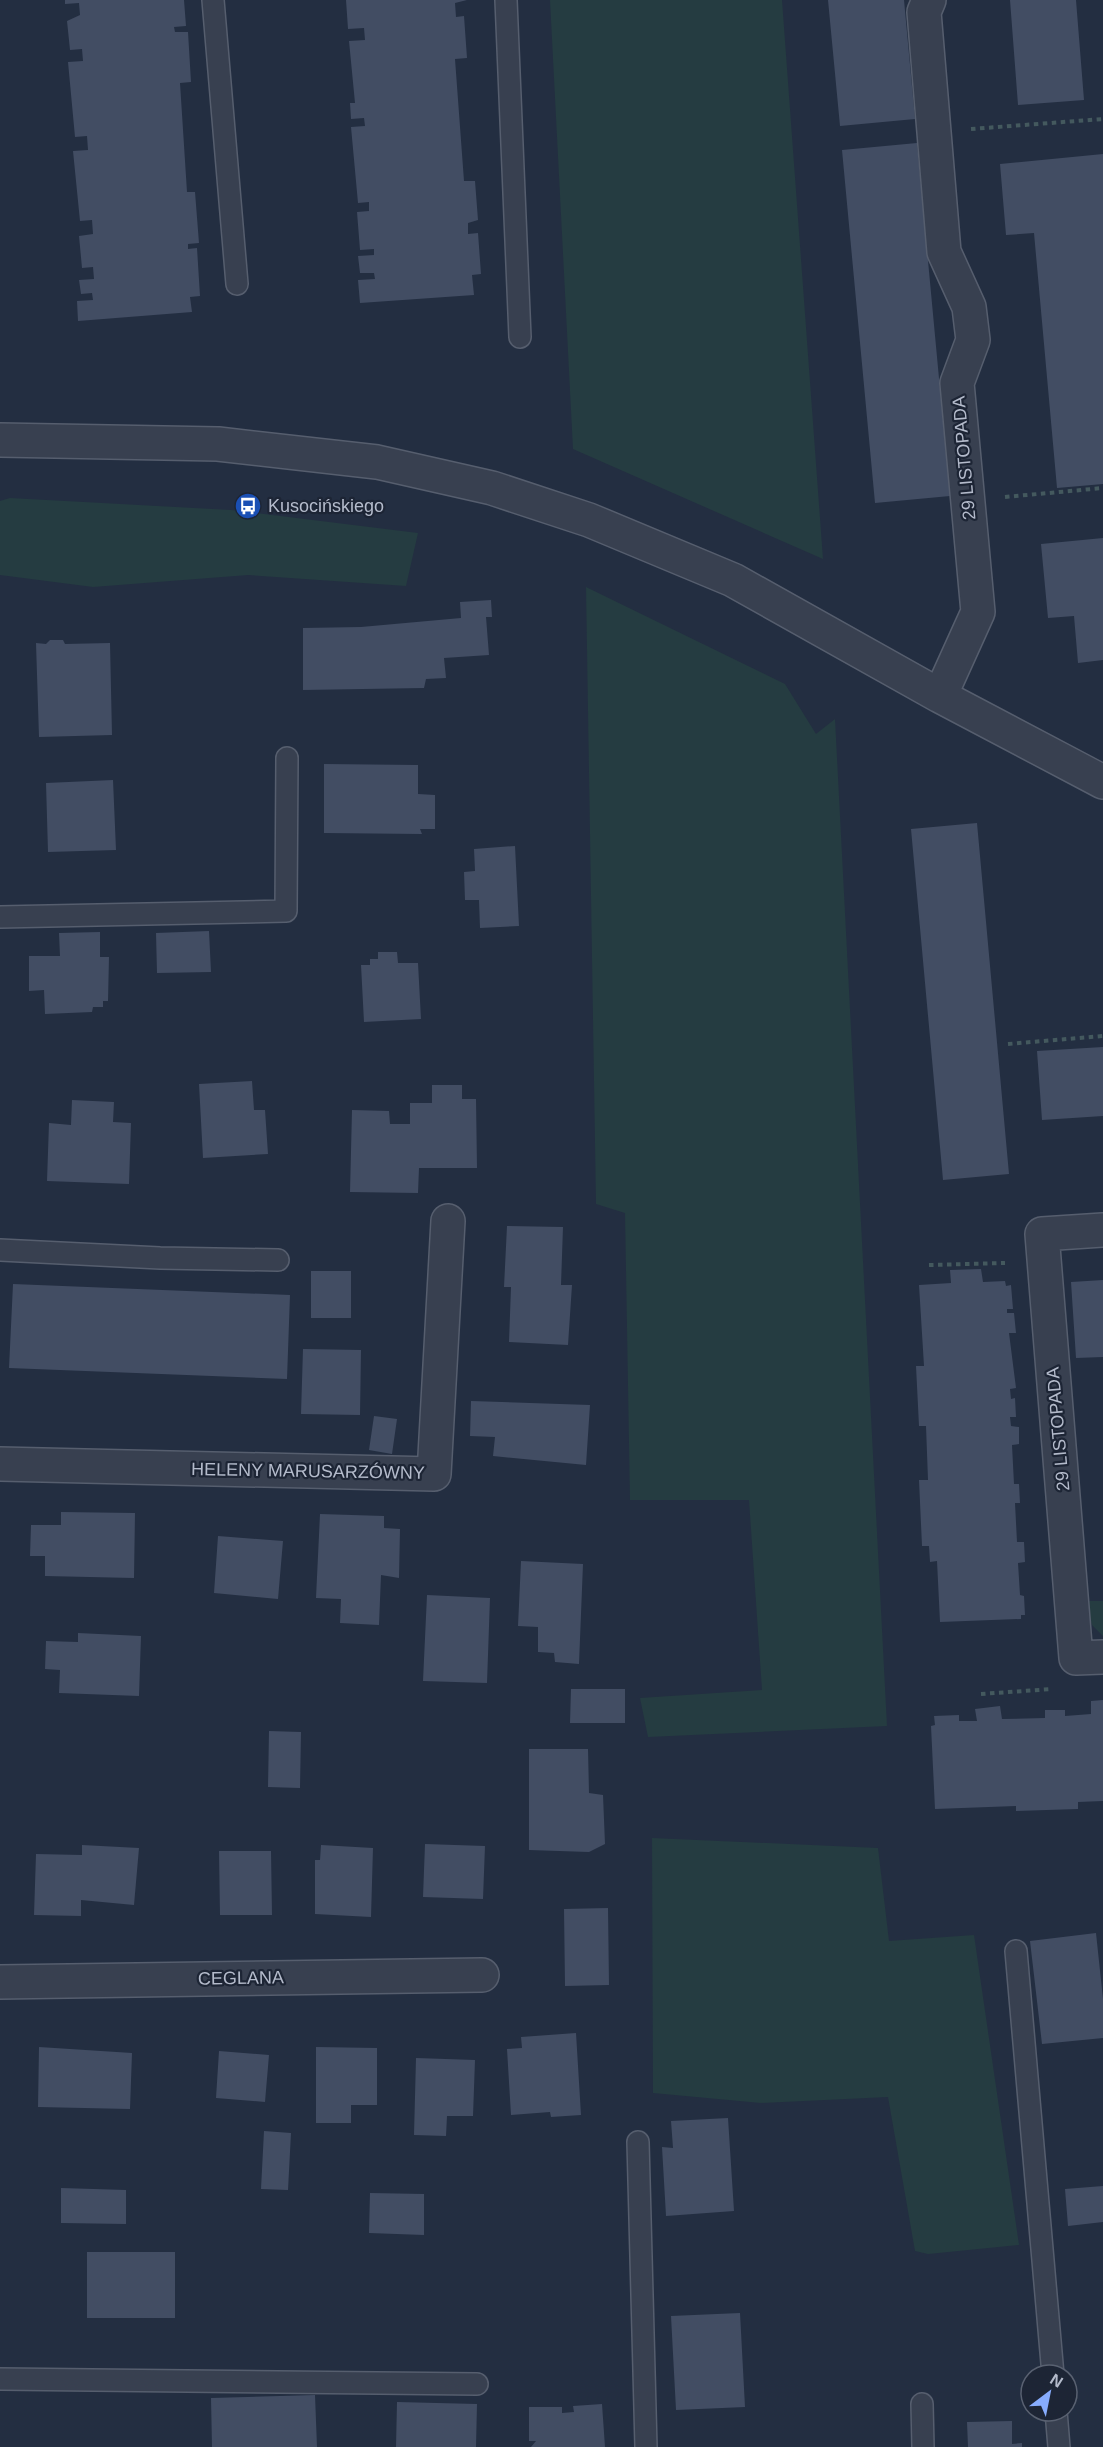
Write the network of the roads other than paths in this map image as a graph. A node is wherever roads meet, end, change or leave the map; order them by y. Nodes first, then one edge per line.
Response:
1 (213, 0) edge
2 (506, 0) edge
3 (929, 0) edge
4 (237, 284) dead end
5 (519, 337) dead end
6 (0, 440) edge
7 (940, 696) junction
8 (287, 758) dead end
9 (1103, 782) edge
10 (0, 917) edge
11 (448, 1221) dead end
12 (1103, 1230) edge
13 (0, 1250) edge
14 (278, 1260) dead end
15 (0, 1464) edge
16 (1103, 1657) edge
17 (1016, 1951) dead end
18 (482, 1975) dead end
19 (0, 1982) edge
20 (638, 2142) dead end
21 (1052, 2363) edge
22 (0, 2379) edge
23 (477, 2384) dead end
24 (922, 2404) dead end
25 (1057, 2423) edge
26 (646, 2447) edge
27 (923, 2447) edge
28 (1059, 2447) edge

1 - 4 lane
2 - 5 lane
3 - 7 street, 29 LISTOPADA
6 - 7 street
7 - 9 street
8 - 10 lane
11 - 15 street, HELENY MARUSARZÓWNY
12 - 16 street, 29 LISTOPADA
13 - 14 lane
17 - 21 lane
18 - 19 street, CEGLANA
20 - 26 lane
22 - 23 lane
24 - 27 lane
25 - 28 lane

